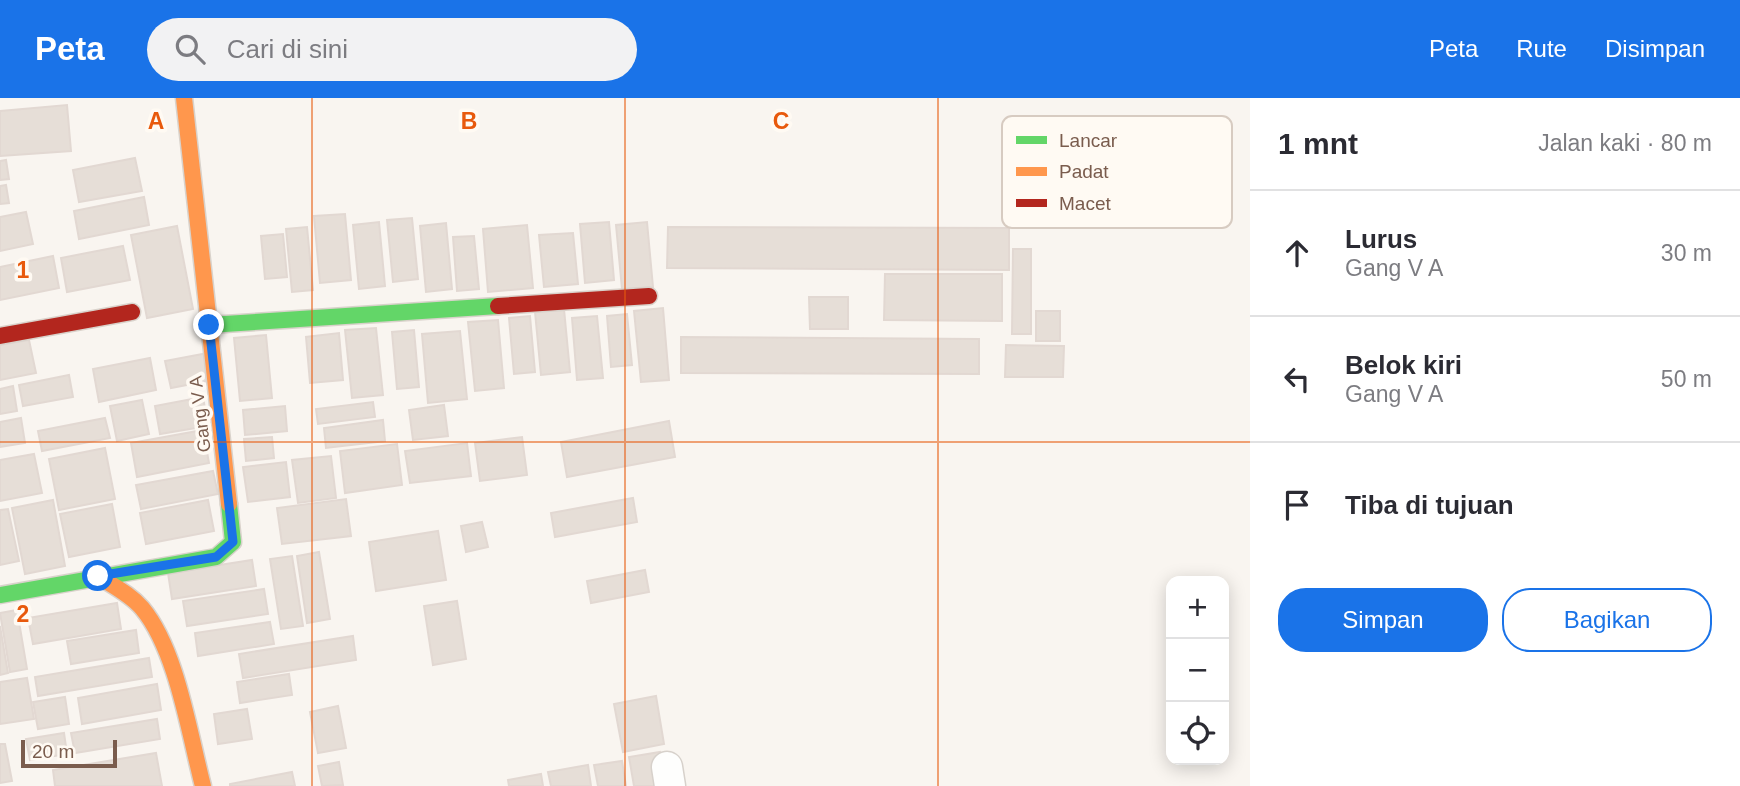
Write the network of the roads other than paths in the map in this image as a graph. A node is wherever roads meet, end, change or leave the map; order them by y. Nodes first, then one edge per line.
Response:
1 (184, 98) edge
2 (649, 296) dead end
3 (132, 312) dead end
4 (209, 325) junction
5 (0, 336) edge
6 (98, 576) junction
7 (0, 595) edge
8 (203, 786) edge

1 - 4 street, Gang V A
2 - 4 street
3 - 5 street
4 - 6 street, Gang V A
6 - 7 street
6 - 8 street

